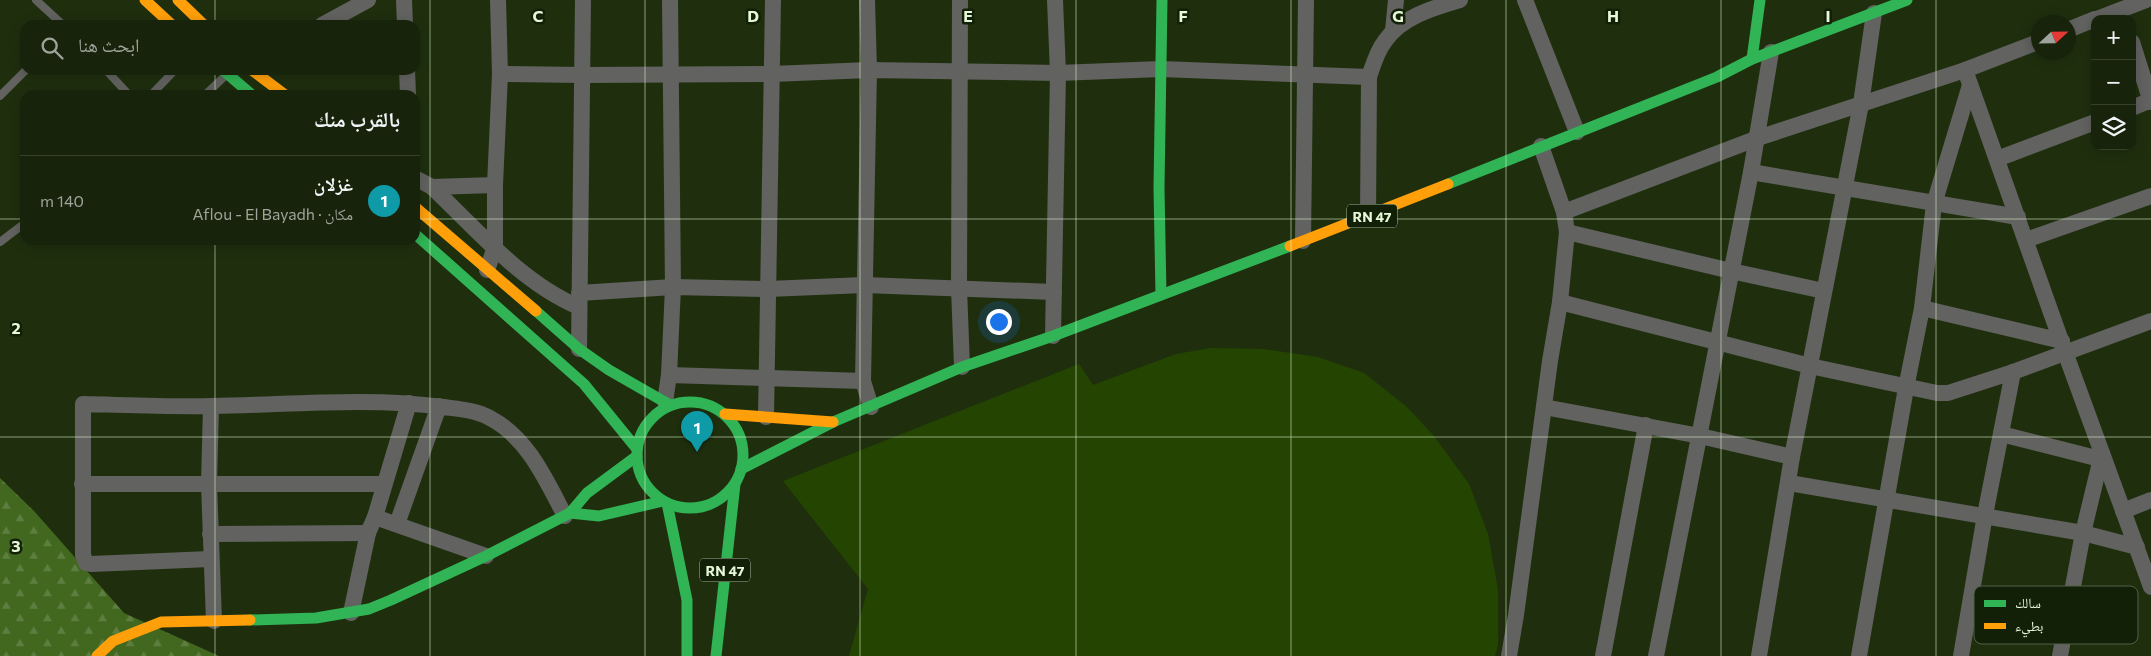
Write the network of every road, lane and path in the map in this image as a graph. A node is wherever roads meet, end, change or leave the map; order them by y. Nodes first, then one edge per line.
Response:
1 (36, 0) edge
2 (145, 0) edge
3 (178, 0) edge
4 (368, 0) edge
5 (404, 0) edge
6 (498, 0) edge
7 (582, 0) edge
8 (670, 0) edge
9 (773, 0) edge
10 (867, 0) edge
11 (960, 0) edge
12 (1055, 0) edge
13 (1162, 0) edge
14 (1306, 0) edge
15 (1396, 0) edge
16 (1460, 0) edge
17 (1525, 0) edge
18 (1760, 0) edge
19 (1907, 0) edge
20 (2146, 0) edge
21 (2122, 9) edge
22 (1874, 12) junction
23 (2106, 15) edge
24 (58, 20) edge
25 (167, 20) edge
26 (199, 20) edge
27 (331, 20) edge
28 (405, 20) edge
29 (2091, 21) edge
30 (2076, 27) edge
31 (1393, 31) junction
32 (2031, 46) edge
33 (1771, 52) junction
34 (2136, 54) edge
35 (1752, 59) junction
36 (1161, 69) junction
37 (869, 70) junction
38 (959, 72) junction
39 (1058, 73) junction
40 (500, 74) junction
41 (672, 74) junction
42 (772, 74) junction
43 (21, 75) edge
44 (111, 75) edge
45 (170, 75) edge
46 (259, 75) edge
47 (407, 75) edge
48 (583, 75) junction
49 (229, 76) edge
50 (1304, 76) junction
51 (1369, 77) junction
52 (1968, 78) junction
53 (124, 90) edge
54 (156, 90) edge
55 (212, 90) edge
56 (246, 90) edge
57 (279, 90) edge
58 (408, 90) edge
59 (0, 96) edge
60 (2151, 101) edge
61 (1861, 104) junction
62 (2136, 107) edge
63 (2091, 124) edge
64 (1578, 132) junction
65 (1758, 138) junction
66 (1541, 146) junction
67 (1997, 160) junction
68 (1751, 172) junction
69 (420, 181) edge
70 (495, 185) junction
71 (432, 187) junction
72 (1844, 188) junction
73 (2151, 196) edge
74 (1934, 204) junction
75 (420, 211) edge
76 (1564, 212) junction
77 (1368, 217) junction
78 (2018, 218) junction
79 (20, 227) edge
80 (1567, 232) junction
81 (420, 238) edge
82 (2026, 240) junction
83 (1303, 241) junction
84 (0, 242) edge
85 (495, 247) junction
86 (487, 270) junction
87 (1731, 271) junction
88 (864, 285) junction
89 (673, 287) junction
90 (768, 288) junction
91 (959, 288) junction
92 (1824, 291) junction
93 (1054, 292) junction
94 (1161, 295) junction
95 (579, 300) junction
96 (1560, 302) junction
97 (1922, 308) junction
98 (2151, 321) edge
99 (1053, 336) junction
100 (1717, 343) junction
101 (2064, 347) junction
102 (579, 348) junction
103 (1810, 366) junction
104 (962, 367) junction
105 (2013, 372) junction
106 (669, 375) junction
107 (767, 377) junction
108 (863, 381) junction
109 (1906, 388) junction
110 (409, 403) junction
111 (667, 404) junction
112 (211, 406) junction
113 (439, 406) junction
114 (871, 407) junction
115 (1544, 407) junction
116 (725, 414) junction
117 (766, 417) junction
118 (833, 422) junction
119 (1646, 425) junction
120 (2001, 434) junction
121 (1700, 436) junction
122 (637, 453) junction
123 (2101, 456) junction
124 (1792, 457) junction
125 (741, 469) junction
126 (1789, 483) junction
127 (82, 484) junction
128 (209, 484) junction
129 (384, 484) junction
130 (735, 484) junction
131 (1887, 498) junction
132 (2151, 500) edge
133 (665, 502) junction
134 (2123, 511) junction
135 (568, 515) junction
136 (1985, 515) junction
137 (375, 517) junction
138 (397, 524) junction
139 (368, 533) junction
140 (2082, 533) junction
141 (210, 534) junction
142 (2137, 547) junction
143 (486, 556) junction
144 (210, 559) junction
145 (2073, 586) edge
146 (2151, 587) edge
147 (350, 613) junction
148 (214, 622) junction
149 (97, 656) edge
150 (687, 656) edge
151 (716, 656) edge
152 (1509, 656) edge
153 (1603, 656) edge
154 (1656, 656) edge
155 (1759, 656) edge
156 (1859, 656) edge
157 (1961, 656) edge

1 - 24 lane
2 - 25 main road
3 - 26 main road
4 - 27 street
5 - 28 street
6 - 40 street
7 - 48 street
8 - 41 street
9 - 42 street
10 - 37 street
11 - 38 street
12 - 39 street
13 - 36 main road
14 - 50 street
15 - 31 street
16 - 31 street
17 - 64 street
18 - 35 main road
19 - 22 main road, RN 47
20 - 21 street
21 - 23 street
22 - 33 main road, RN 47
22 - 61 street
29 - 30 street
31 - 51 street
32 - 52 street
33 - 35 main road, RN 47
33 - 65 street
34 - 60 street
35 - 64 main road, RN 47
36 - 39 street
36 - 50 street
36 - 94 main road
37 - 38 street
37 - 42 street
37 - 88 street
38 - 39 street
38 - 91 street
39 - 93 street
40 - 48 street
40 - 70 street
41 - 42 street
41 - 48 street
41 - 89 street
42 - 90 street
43 - 59 lane
44 - 53 lane
45 - 54 lane
46 - 57 main road
47 - 58 street
48 - 95 street
49 - 55 lane
49 - 56 main road
50 - 51 street
50 - 83 street
51 - 77 street
52 - 61 street
52 - 67 street
52 - 74 street
60 - 62 street
61 - 65 street
61 - 72 street
63 - 67 street
64 - 66 main road, RN 47
65 - 68 street
65 - 76 street
66 - 76 street
66 - 77 main road, RN 47
67 - 78 street
68 - 72 street
68 - 87 street
69 - 71 street
70 - 71 street
70 - 85 street
71 - 85 street
72 - 74 street
72 - 92 street
73 - 82 street
74 - 78 street
74 - 97 street
75 - 86 main road
76 - 80 street
77 - 83 main road, RN 47
78 - 82 street
79 - 84 lane
80 - 87 street
80 - 96 street
81 - 122 main road
82 - 101 street
83 - 94 main road, RN 47
85 - 86 street
85 - 95 street
86 - 102 main road
87 - 92 street
87 - 100 street
88 - 90 street
88 - 91 street
88 - 108 street
89 - 90 street
89 - 95 street
89 - 106 street
90 - 107 street
91 - 93 street
91 - 104 street
92 - 103 street
93 - 99 street
94 - 99 main road, RN 47
95 - 102 street
96 - 100 street
96 - 115 street
97 - 101 street
97 - 109 street
98 - 101 street
99 - 104 main road, RN 47
100 - 103 street
100 - 121 street
101 - 105 street
101 - 123 street
102 - 111 main road
103 - 109 street
103 - 124 street
104 - 114 main road, RN 47
105 - 109 street
105 - 120 street
106 - 107 street
106 - 111 street
107 - 108 street
107 - 117 street
108 - 114 street
109 - 131 street
110 - 112 street
110 - 113 street
110 - 129 street
111 - 116 main road
111 - 122 main road
112 - 127 street
112 - 128 street
113 - 135 street
113 - 138 street
114 - 118 main road, RN 47
115 - 119 street
115 - 152 street
116 - 117 main road, RN 47
116 - 125 main road
117 - 118 main road, RN 47
118 - 125 main road, RN 47
119 - 121 street
119 - 153 street
120 - 123 street
120 - 136 street
121 - 124 street
121 - 154 street
122 - 133 main road
122 - 135 main road
123 - 134 street
123 - 140 street
124 - 126 street
125 - 130 main road
126 - 131 street
126 - 155 street
127 - 128 street
127 - 144 street
128 - 129 street
128 - 141 street
129 - 137 street
130 - 133 main road
130 - 151 main road, RN 47
131 - 136 street
131 - 156 street
132 - 134 street
133 - 135 main road
133 - 150 main road, RN 47
134 - 142 street
135 - 143 main road
136 - 140 street
136 - 157 street
137 - 138 street
137 - 139 street
138 - 143 street
139 - 141 street
139 - 147 street
140 - 142 street
140 - 145 street
141 - 144 street
142 - 146 street
143 - 147 main road
144 - 148 street
147 - 148 main road
148 - 149 main road

